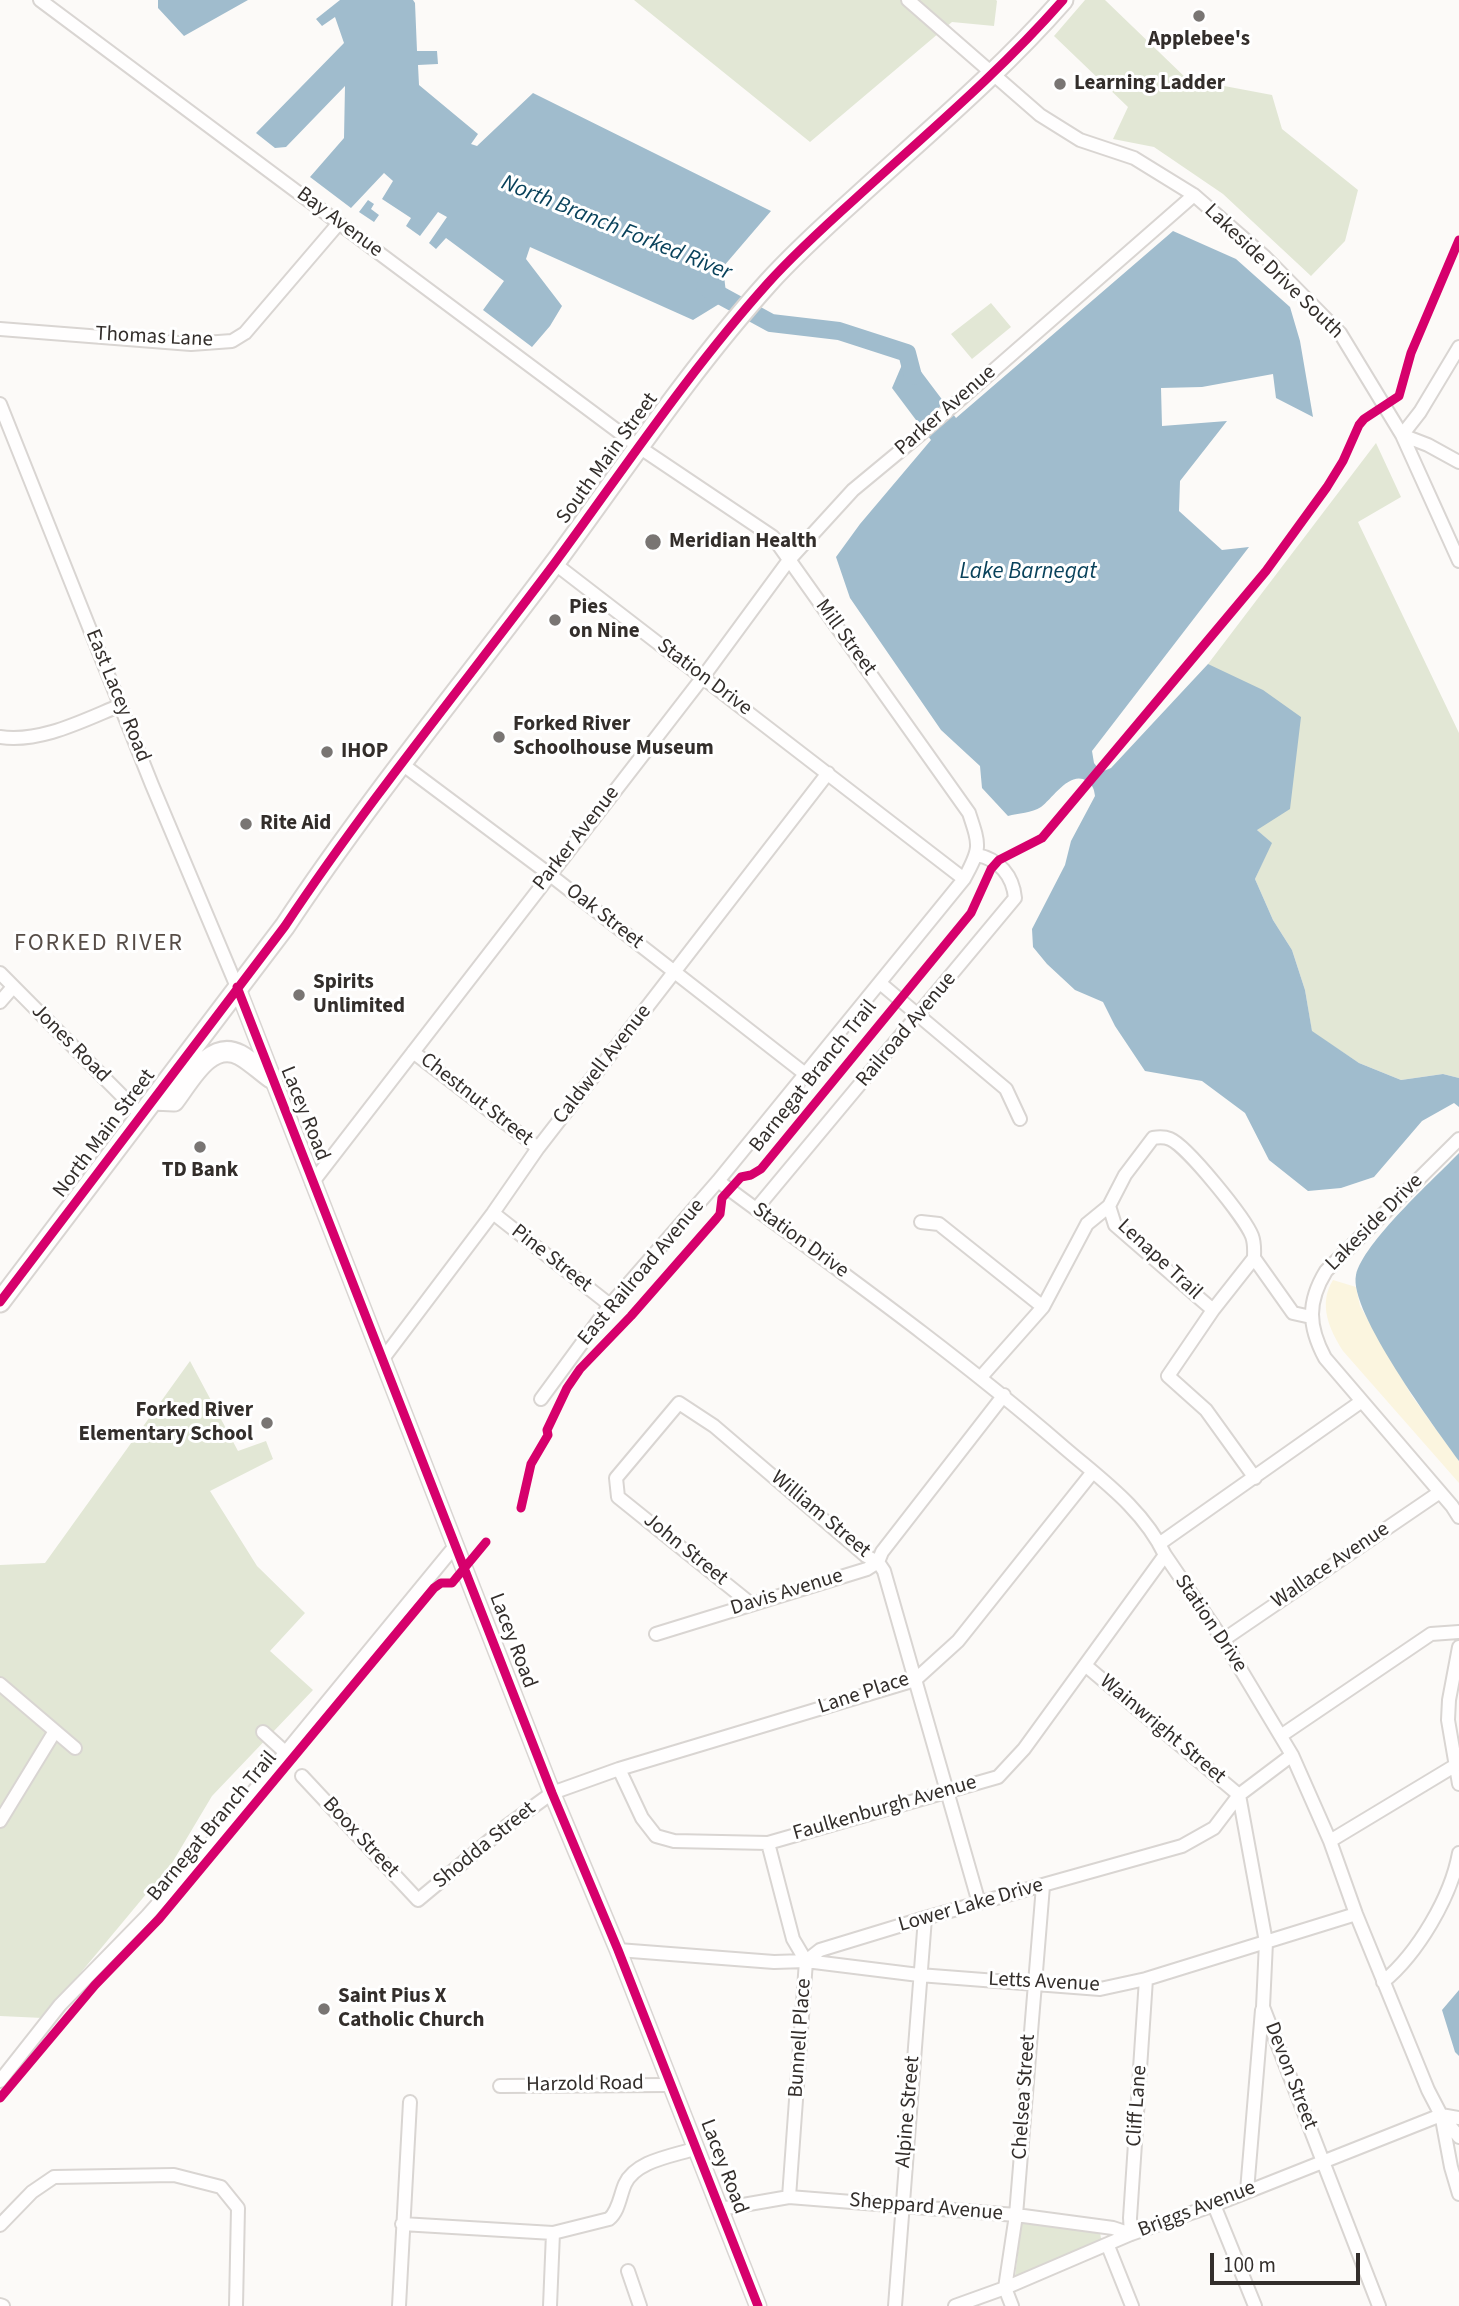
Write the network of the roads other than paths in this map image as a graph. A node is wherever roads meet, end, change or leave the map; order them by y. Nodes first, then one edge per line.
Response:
1 (40, 0) edge
2 (908, 0) edge
3 (1063, 0) edge
4 (992, 73) junction
5 (1194, 195) junction
6 (339, 223) junction
7 (0, 329) edge
8 (1459, 346) edge
9 (0, 404) edge
10 (1402, 435) junction
11 (639, 447) junction
12 (1459, 462) edge
13 (789, 560) junction
14 (1459, 561) edge
15 (554, 563) junction
16 (703, 677) junction
17 (121, 705) junction
18 (0, 737) edge
19 (402, 764) junction
20 (828, 773) junction
21 (977, 855) junction
22 (549, 874) junction
23 (964, 879) junction
24 (674, 972) junction
25 (0, 973) edge
26 (880, 982) junction
27 (13, 987) junction
28 (236, 987) junction
29 (0, 1002) edge
30 (918, 1016) junction
31 (413, 1052) junction
32 (804, 1073) junction
33 (271, 1078) junction
34 (147, 1108) junction
35 (1020, 1119) dead end
36 (1459, 1139) edge
37 (538, 1149) junction
38 (719, 1181) junction
39 (312, 1183) junction
40 (1109, 1206) junction
41 (756, 1209) junction
42 (493, 1213) junction
43 (922, 1222) dead end
44 (1254, 1258) junction
45 (0, 1301) edge
46 (610, 1305) junction
47 (1043, 1307) junction
48 (1213, 1310) junction
49 (1311, 1317) junction
50 (382, 1360) junction
51 (981, 1377) junction
52 (1004, 1395) junction
53 (541, 1399) dead end
54 (1362, 1401) junction
55 (1093, 1473) junction
56 (1255, 1478) junction
57 (1440, 1492) junction
58 (618, 1497) joint
59 (1459, 1517) edge
60 (456, 1546) junction
61 (1162, 1550) junction
62 (878, 1562) junction
63 (751, 1604) junction
64 (1459, 1632) edge
65 (656, 1634) dead end
66 (1223, 1640) junction
67 (1459, 1647) edge
68 (1085, 1665) junction
69 (915, 1680) junction
70 (4, 1688) edge
71 (0, 1704) edge
72 (55, 1731) junction
73 (263, 1731) dead end
74 (1282, 1735) junction
75 (75, 1748) dead end
76 (286, 1753) junction
77 (1292, 1755) junction
78 (1456, 1765) junction
79 (618, 1769) junction
80 (302, 1776) dead end
81 (1459, 1784) edge
82 (552, 1793) junction
83 (946, 1793) junction
84 (1239, 1795) junction
85 (0, 1821) edge
86 (1330, 1841) junction
87 (768, 1843) junction
88 (1459, 1853) edge
89 (1043, 1886) junction
90 (418, 1900) joint
91 (979, 1903) junction
92 (1356, 1914) junction
93 (925, 1918) junction
94 (1266, 1941) junction
95 (618, 1950) junction
96 (806, 1961) junction
97 (919, 1975) junction
98 (1146, 1979) junction
99 (1383, 1982) junction
100 (1034, 1984) junction
101 (1263, 2007) junction
102 (0, 2081) edge
103 (670, 2085) junction
104 (500, 2086) dead end
105 (410, 2102) dead end
106 (1441, 2115) junction
107 (1459, 2118) edge
108 (1459, 2137) edge
109 (697, 2148) junction
110 (1323, 2162) junction
111 (1247, 2191) junction
112 (1459, 2194) edge
113 (789, 2197) junction
114 (1214, 2204) junction
115 (901, 2207) junction
116 (720, 2209) junction
117 (1016, 2215) junction
118 (402, 2224) junction
119 (0, 2225) edge
120 (553, 2233) junction
121 (1132, 2234) junction
122 (1108, 2246) junction
123 (628, 2271) dead end
124 (1005, 2288) junction
125 (236, 2306) edge
126 (398, 2306) edge
127 (550, 2306) edge
128 (640, 2306) edge
129 (758, 2306) edge
130 (895, 2306) edge
131 (954, 2306) edge
132 (1012, 2306) edge
133 (1132, 2306) edge
134 (1255, 2306) edge
135 (1379, 2306) edge

1 - 6 street, Bay Avenue
2 - 4 street, Lakeside Drive South
3 - 4 highway, South Main Street
4 - 5 street, Lakeside Drive South
4 - 11 highway, South Main Street
5 - 10 street, Lakeside Drive South
5 - 13 street, Parker Avenue
6 - 7 street, Thomas Lane
6 - 11 street, Bay Avenue
8 - 10 street
9 - 17 street, East Lacey Road
10 - 12 street
10 - 14 street, Lakeside Drive South
11 - 13 street, Mill Street
11 - 15 highway, South Main Street
13 - 16 street, Parker Avenue
13 - 21 street, Mill Street
15 - 16 street, Station Drive
15 - 19 highway, South Main Street
16 - 20 street, Station Drive
16 - 22 street, Parker Avenue
17 - 18 street
17 - 28 street, East Lacey Road
19 - 22 street, Oak Street
19 - 28 highway, South Main Street
20 - 23 street, Station Drive
20 - 24 street, Caldwell Avenue
21 - 23 street
21 - 30 street, Railroad Avenue
22 - 24 street, Oak Street
22 - 31 street, Parker Avenue
23 - 26 street
24 - 32 street, Oak Street
24 - 37 street, Caldwell Avenue
25 - 27 street, Jones Road
26 - 30 street
26 - 32 street
27 - 29 street
27 - 34 street, Jones Road
28 - 33 main road, Lacey Road
28 - 34 highway, North Main Street
30 - 35 street
30 - 41 street, Railroad Avenue
31 - 37 street, Chestnut Street
31 - 39 street, Parker Avenue
32 - 38 street
33 - 34 highway
33 - 39 main road, Lacey Road
34 - 45 highway, North Main Street
36 - 49 street, Lakeside Drive
37 - 42 street, Caldwell Avenue
38 - 41 street, Station Drive
38 - 46 street, East Railroad Avenue
39 - 50 main road, Lacey Road
40 - 44 street
40 - 47 street
40 - 48 street, Lenape Trail
41 - 51 street, Station Drive
42 - 46 street, Pine Street
42 - 50 street, Caldwell Avenue
43 - 47 street
44 - 48 street
44 - 49 street
46 - 53 street, East Railroad Avenue
47 - 51 street
48 - 56 street
49 - 54 street
50 - 60 main road, Lacey Road
51 - 52 street, Station Drive
52 - 55 street, Station Drive
52 - 62 street
54 - 56 street, Faulkenburgh Avenue
54 - 57 street
55 - 61 street, Station Drive
55 - 69 street, Lane Place
56 - 61 street, Faulkenburgh Avenue
57 - 59 street
57 - 66 street, Wallace Avenue
58 - 62 street, William Street
58 - 63 street, John Street
60 - 76 street
60 - 82 main road, Lacey Road
61 - 66 street, Station Drive
61 - 68 street, Faulkenburgh Avenue
62 - 63 street, Davis Avenue
62 - 69 street, William Street
63 - 65 street, Davis Avenue
64 - 74 street
66 - 74 street, Station Drive
67 - 78 street
68 - 83 street, Faulkenburgh Avenue
68 - 84 street, Wainwright Street
69 - 79 street, Lane Place
69 - 83 street, William Street
70 - 71 street
70 - 72 street
72 - 75 street
72 - 85 street
73 - 76 street
74 - 77 street, Station Drive
76 - 102 street
77 - 84 street, Lower Lake Drive
77 - 86 street, Station Drive
78 - 81 street
78 - 86 street
79 - 82 street, Lane Place
79 - 87 street, Faulkenburgh Avenue
80 - 90 street, Boox Street
82 - 90 street, Shodda Street
82 - 95 main road, Lacey Road
83 - 87 street, Faulkenburgh Avenue
83 - 91 street, William Street
84 - 89 street, Lower Lake Drive
84 - 94 street, Devon Street
86 - 92 street, Station Drive
87 - 96 street, Bunnell Place
88 - 99 street
89 - 91 street, Lower Lake Drive
89 - 100 street, Chelsea Street
91 - 93 street, Lower Lake Drive
92 - 94 street, Letts Avenue
92 - 99 street, Station Drive
93 - 96 street, Lower Lake Drive
93 - 97 street, Alpine Street
94 - 98 street, Letts Avenue
94 - 101 street, Devon Street
95 - 96 street, Lower Lake Drive
95 - 103 main road, Lacey Road
96 - 97 street, Letts Avenue
96 - 113 street, Bunnell Place
97 - 100 street, Letts Avenue
97 - 115 street, Alpine Street
98 - 100 street, Letts Avenue
98 - 121 street, Cliff Lane
99 - 106 street, Station Drive
100 - 117 street, Chelsea Street
101 - 110 street, Devon Street
101 - 111 street
103 - 104 street, Harzold Road
103 - 109 main road, Lacey Road
105 - 118 street
106 - 107 street
106 - 108 street
106 - 110 street, Briggs Avenue
106 - 112 street
109 - 116 main road, Lacey Road
109 - 120 street
110 - 111 street, Briggs Avenue
110 - 135 street, Devon Street
111 - 114 street, Briggs Avenue
113 - 115 street, Sheppard Avenue
113 - 116 street, Sheppard Avenue
114 - 121 street, Briggs Avenue
114 - 134 street
115 - 117 street, Sheppard Avenue
115 - 130 street, Alpine Street
116 - 129 main road, Lacey Road
117 - 121 street, Sheppard Avenue
117 - 124 street, Chelsea Street
118 - 120 street
118 - 126 street
119 - 125 street
120 - 127 street
121 - 122 street, Briggs Avenue
122 - 124 street, Briggs Avenue
122 - 133 street
123 - 128 street
124 - 131 street, Briggs Avenue
124 - 132 street, Chelsea Street

